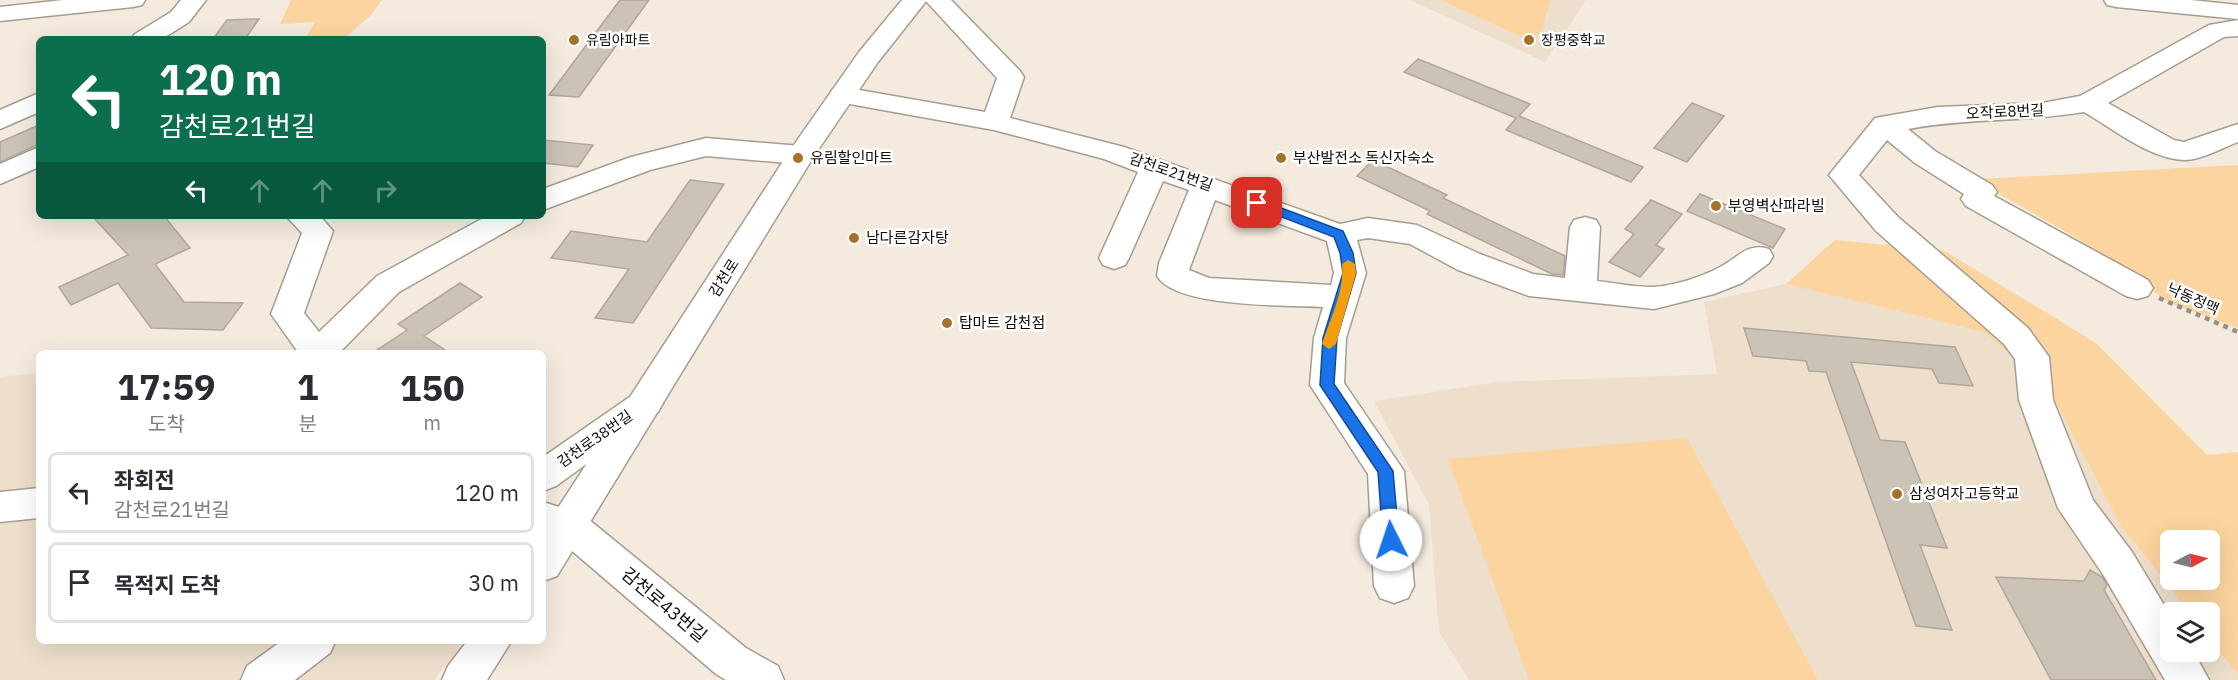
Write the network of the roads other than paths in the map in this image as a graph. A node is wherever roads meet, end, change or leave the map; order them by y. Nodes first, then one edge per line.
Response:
1 (133, 0) edge
2 (194, 0) edge
3 (915, 0) edge
4 (937, 0) edge
5 (2116, 0) edge
6 (2182, 3) edge
7 (2238, 12) edge
8 (0, 14) edge
9 (2226, 33) edge
10 (149, 36) edge
11 (842, 95) junction
12 (36, 103) edge
13 (2088, 103) junction
14 (0, 121) edge
15 (995, 122) junction
16 (1885, 124) junction
17 (2238, 133) edge
18 (801, 155) junction
19 (36, 157) edge
20 (1155, 167) junction
21 (0, 175) edge
22 (1206, 184) junction
23 (546, 199) edge
24 (304, 219) edge
25 (505, 219) edge
26 (1585, 227) dead end
27 (1339, 234) junction
28 (1758, 256) dead end
29 (1114, 258) dead end
30 (2138, 288) road end
31 (1580, 291) junction
32 (1344, 297) junction
33 (316, 350) edge
34 (320, 350) edge
35 (647, 402) junction
36 (546, 474) edge
37 (36, 503) edge
38 (0, 507) edge
39 (556, 521) edge
40 (546, 554) edge
41 (1394, 586) dead end
42 (311, 644) edge
43 (489, 644) edge
44 (262, 680) edge
45 (463, 680) edge
46 (763, 680) edge
47 (2187, 680) edge

1 - 8 street
2 - 10 street
3 - 11 street, 감천로
4 - 15 street
5 - 6 street
6 - 7 street
6 - 9 street
9 - 13 street, 오작로8번길
11 - 15 street, 감천로21번길
11 - 18 street, 감천로
12 - 14 street
13 - 16 street, 오작로8번길
13 - 17 street
15 - 20 street, 감천로21번길
16 - 30 street
16 - 47 street
18 - 23 street
18 - 35 street, 감천로
19 - 21 street
20 - 22 street, 감천로21번길
20 - 29 street
22 - 27 street, 감천로21번길
22 - 32 street
24 - 33 street
25 - 34 street
26 - 31 street
27 - 31 street
27 - 32 street
28 - 31 street
32 - 41 street
35 - 36 street, 감천로38번길
35 - 39 street, 감천로
37 - 38 street
39 - 40 street, 감천로
39 - 46 street, 감천로43번길
42 - 44 street
43 - 45 street

